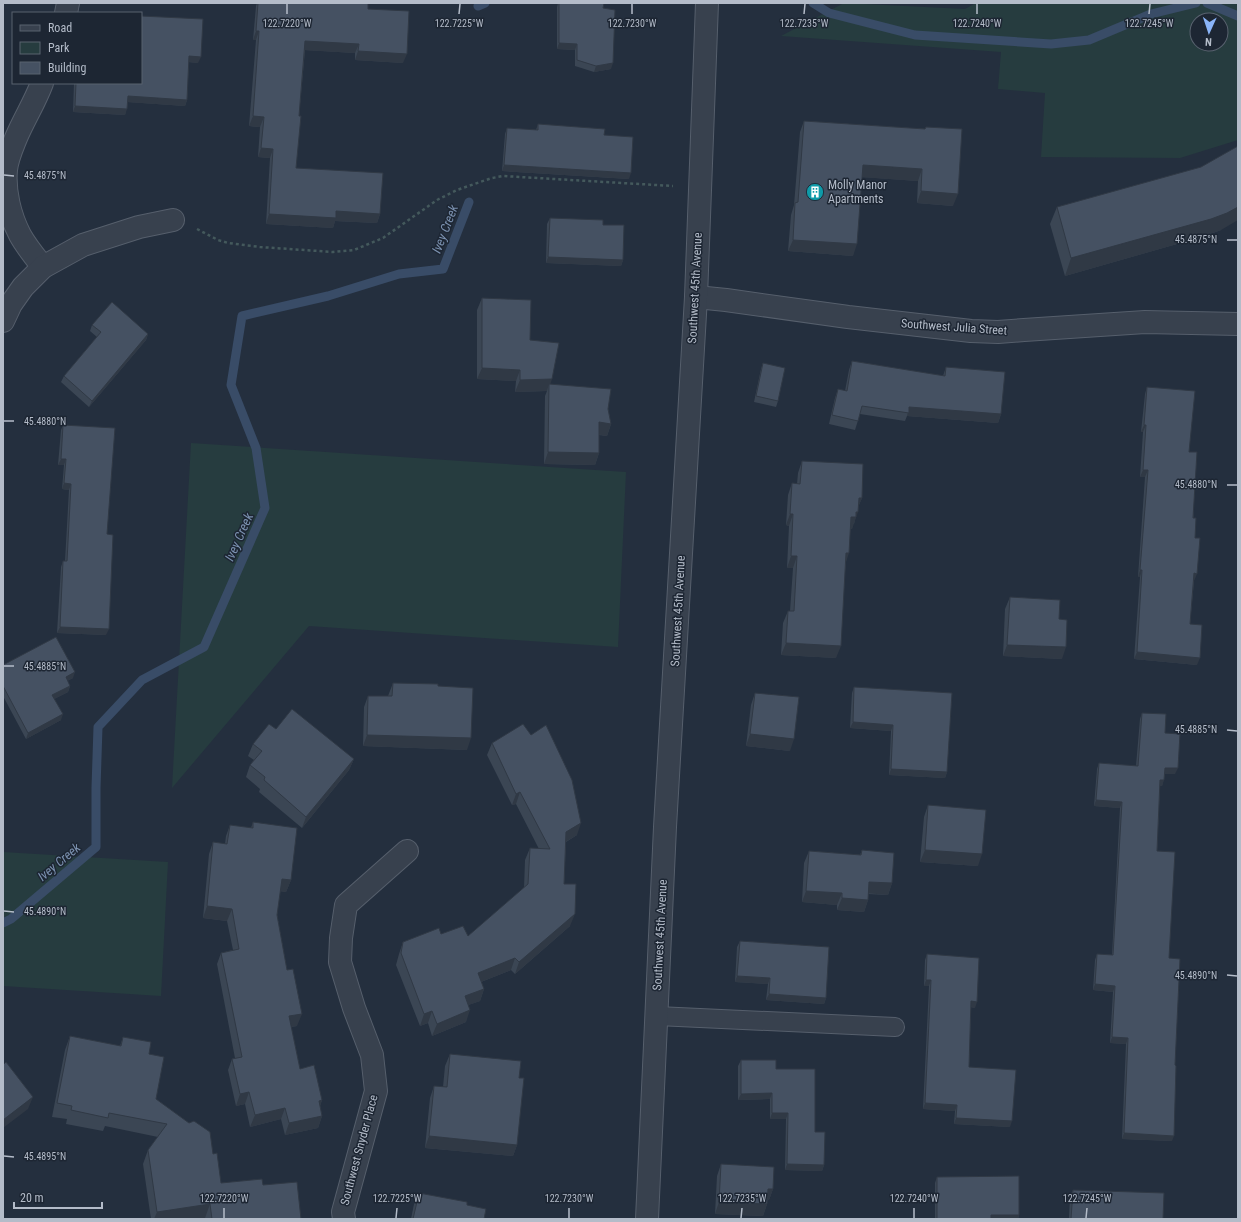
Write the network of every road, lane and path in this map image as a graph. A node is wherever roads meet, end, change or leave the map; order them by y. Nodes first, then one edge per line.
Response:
1 (707, 3) edge
2 (42, 84) edge
3 (700, 187) junction
4 (173, 220) joint
5 (42, 267) junction
6 (696, 297) junction
7 (3, 321) edge
8 (1238, 324) edge
9 (407, 851) dead end
10 (657, 1016) junction
11 (895, 1028) dead end
12 (344, 1219) edge
13 (647, 1219) edge

1 - 3 street, Southwest 45th Avenue
2 - 5 street
3 - 4 path
3 - 6 street, Southwest 45th Avenue
4 - 5 street
5 - 7 street
6 - 8 street, Southwest Julia Street
6 - 10 street, Southwest 45th Avenue
9 - 12 street, Southwest Snyder Place
10 - 11 lane
10 - 13 street, Southwest 45th Avenue

